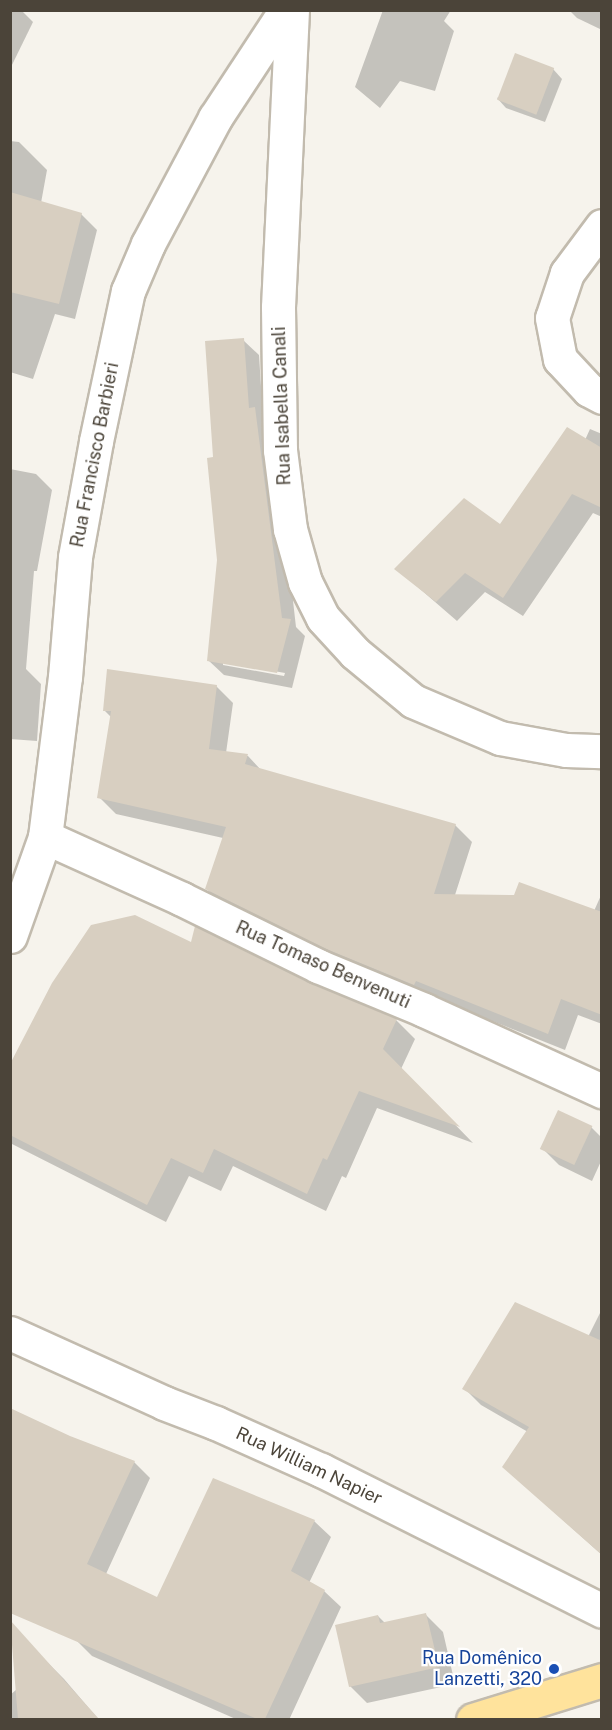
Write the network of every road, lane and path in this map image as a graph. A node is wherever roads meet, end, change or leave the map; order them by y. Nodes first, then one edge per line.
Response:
1 (286, 10) edge
2 (292, 10) edge
3 (602, 226) edge
4 (602, 397) edge
5 (602, 751) edge
6 (45, 837) junction
7 (10, 936) edge
8 (602, 1091) edge
9 (10, 1333) edge
10 (602, 1611) edge
11 (602, 1680) edge
12 (474, 1719) edge

1 - 6 street, Rua Francisco Barbieri
2 - 5 street, Rua Isabella Canali
3 - 4 street
6 - 7 street, Rua Francisco Barbieri
6 - 8 street, Rua Tomaso Benvenuti
9 - 10 street, Rua William Napier
11 - 12 main road

